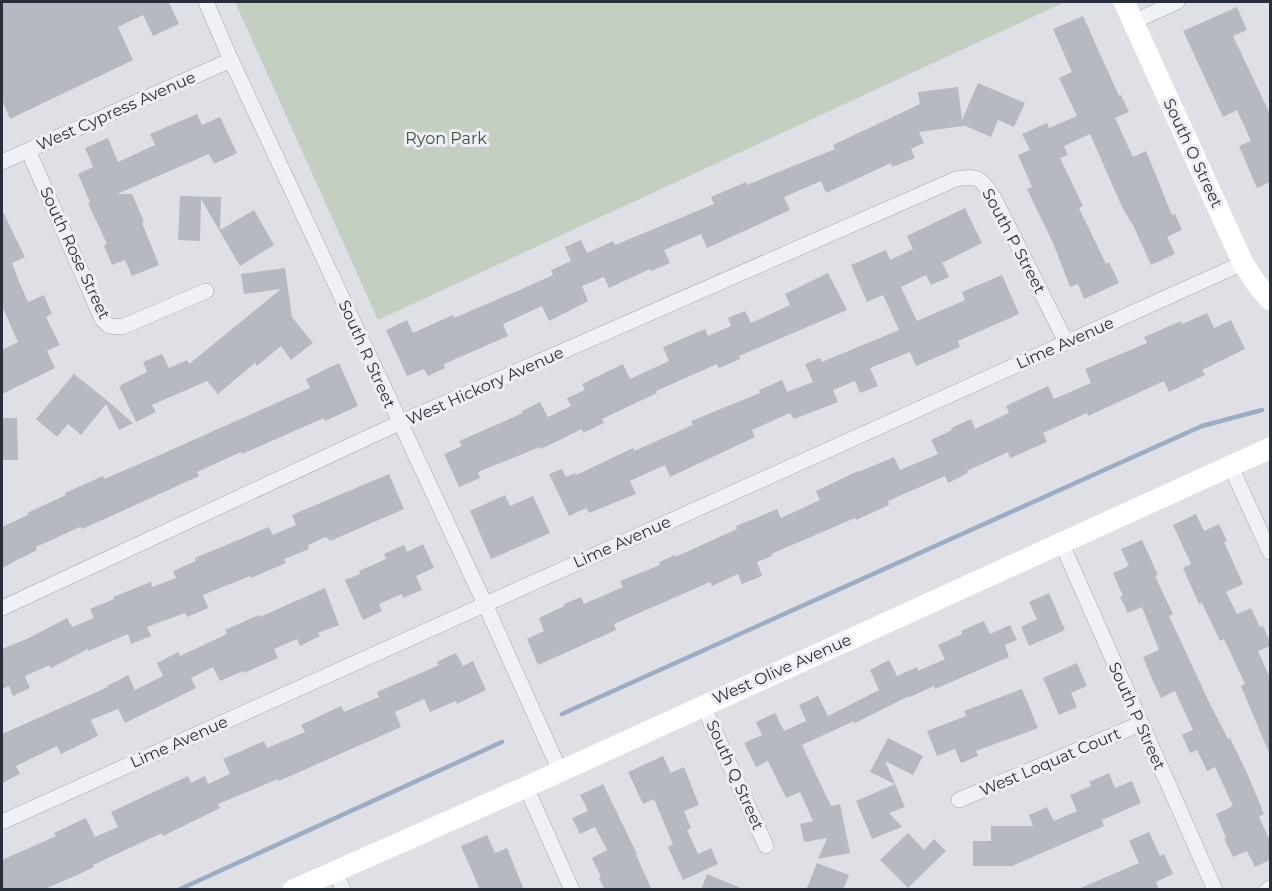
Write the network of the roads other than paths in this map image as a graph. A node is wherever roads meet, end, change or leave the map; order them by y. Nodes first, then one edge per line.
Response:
1 (206, 2) edge
2 (1124, 2) edge
3 (1177, 2) edge
4 (1133, 22) junction
5 (231, 60) junction
6 (28, 150) junction
7 (2, 162) edge
8 (973, 176) joint
9 (1243, 263) junction
10 (206, 291) dead end
11 (1270, 300) edge
12 (1066, 342) junction
13 (399, 423) junction
14 (1270, 448) edge
15 (1230, 465) junction
16 (1061, 542) junction
17 (1270, 552) edge
18 (485, 604) junction
19 (2, 609) edge
20 (703, 705) junction
21 (1140, 724) junction
22 (560, 771) junction
23 (526, 787) junction
24 (960, 800) dead end
25 (2, 822) edge
26 (766, 846) dead end
27 (339, 880) edge
28 (293, 890) edge
29 (572, 890) edge
30 (1215, 890) edge

1 - 5 street, South R Street
2 - 4 street, South O Street
3 - 4 street
4 - 9 street, South O Street
5 - 6 street, West Cypress Avenue
5 - 13 street, South R Street
6 - 7 street, West Cypress Avenue
6 - 10 street, South Rose Street
8 - 12 street, South P Street
8 - 13 street, West Hickory Avenue
9 - 11 street, South O Street
9 - 12 street, Lime Avenue
12 - 18 street, Lime Avenue
13 - 18 street, South R Street
13 - 19 street, West Hickory Avenue
14 - 15 street, West Olive Avenue
15 - 16 street, West Olive Avenue
15 - 17 street
16 - 20 street, West Olive Avenue
16 - 21 street, South P Street
18 - 22 street, South R Street
18 - 25 street, Lime Avenue
20 - 22 street, West Olive Avenue
20 - 26 street, South Q Street
21 - 24 street, West Loquat Court
21 - 30 street, South P Street
22 - 23 street, West Olive Avenue
23 - 27 street, West Olive Avenue
23 - 29 street
27 - 28 street, West Olive Avenue

